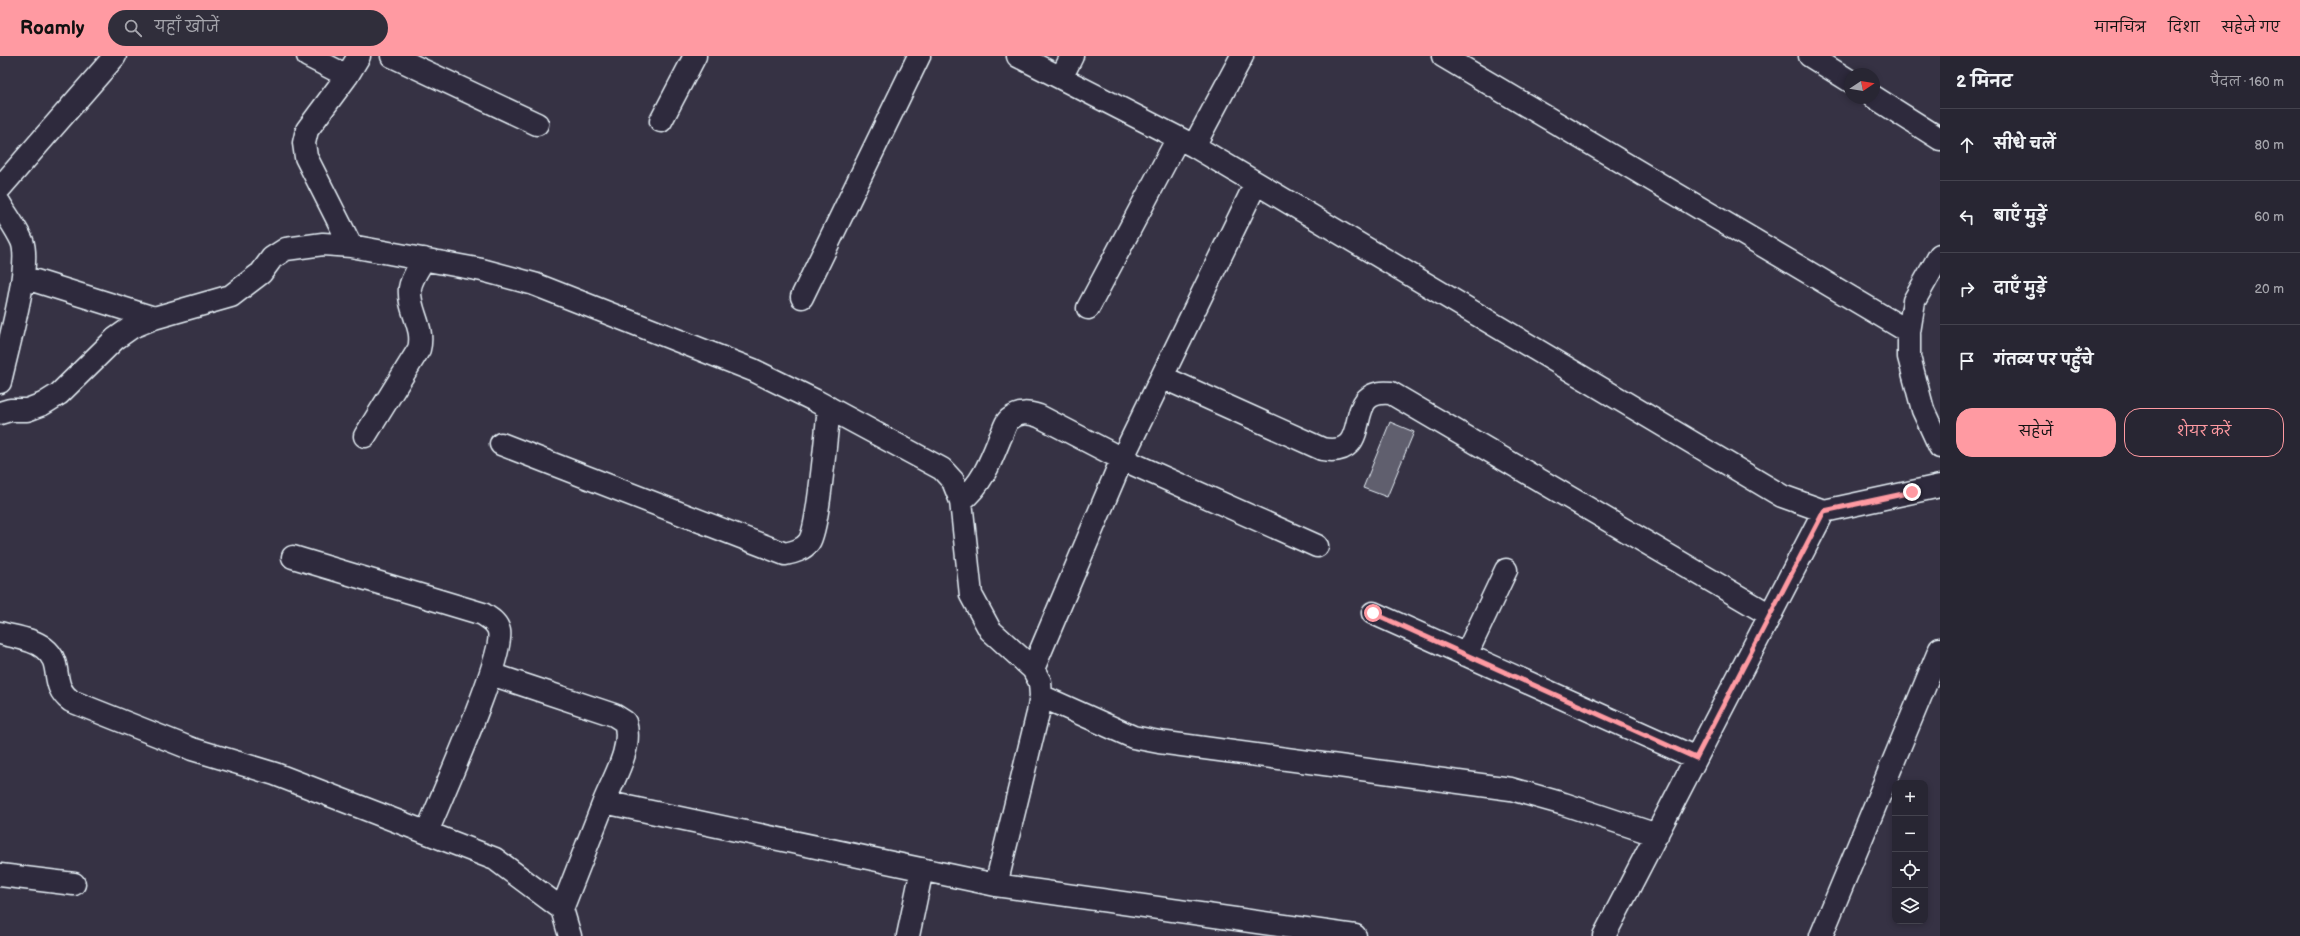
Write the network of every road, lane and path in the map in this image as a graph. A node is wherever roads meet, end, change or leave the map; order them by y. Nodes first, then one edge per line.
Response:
1 (115, 56) edge
2 (308, 56) edge
3 (359, 56) edge
4 (392, 56) edge
5 (695, 56) edge
6 (919, 56) edge
7 (1018, 56) edge
8 (1072, 56) edge
9 (1242, 56) edge
10 (1443, 56) edge
11 (1810, 56) edge
12 (347, 76) junction
13 (1061, 78) junction
14 (1844, 78) edge
15 (1880, 101) edge
16 (661, 121) dead end
17 (537, 124) dead end
18 (1940, 140) edge
19 (1186, 142) junction
20 (1256, 183) junction
21 (0, 188) edge
22 (0, 204) edge
23 (351, 246) junction
24 (1940, 254) edge
25 (424, 259) junction
26 (23, 277) junction
27 (802, 297) dead end
28 (1088, 308) dead end
29 (154, 318) junction
30 (1909, 332) junction
31 (1162, 377) junction
32 (0, 382) edge
33 (829, 408) junction
34 (0, 413) edge
35 (365, 436) dead end
36 (501, 444) dead end
37 (1940, 447) edge
38 (1122, 459) junction
39 (1940, 486) edge
40 (961, 501) junction
41 (1824, 511) junction
42 (1317, 546) dead end
43 (293, 557) dead end
44 (1506, 570) dead end
45 (1373, 613) dead end
46 (1770, 615) junction
47 (0, 633) edge
48 (1940, 649) edge
49 (1466, 655) junction
50 (1033, 669) junction
51 (490, 674) junction
52 (1041, 696) junction
53 (1696, 758) junction
54 (604, 802) junction
55 (427, 832) junction
56 (1657, 835) junction
57 (922, 869) junction
58 (0, 875) edge
59 (74, 884) dead end
60 (996, 885) junction
61 (562, 909) junction
62 (570, 936) edge
63 (908, 936) edge
64 (1355, 936) edge
65 (1604, 936) edge
66 (1821, 936) edge

1 - 21 street
2 - 12 street
3 - 12 street
4 - 17 street
5 - 16 street
6 - 27 street
7 - 13 street
8 - 13 street
9 - 19 street
10 - 30 street
11 - 14 street
12 - 23 street
13 - 19 street
15 - 18 street
19 - 20 street
19 - 28 street
20 - 31 street
20 - 41 street
22 - 26 street
23 - 25 street
23 - 29 street
24 - 30 street
25 - 33 street
25 - 35 street
26 - 29 street
26 - 32 street
29 - 34 street
30 - 37 street
31 - 38 street
31 - 46 street
33 - 36 street
33 - 40 street
38 - 40 street
38 - 42 street
38 - 50 street
39 - 41 street
40 - 50 street
41 - 46 street
43 - 51 street
44 - 49 street
45 - 49 street
46 - 53 street
47 - 55 street
48 - 66 street
49 - 53 street
50 - 52 street
51 - 54 street
51 - 55 street
52 - 56 street
52 - 60 street
53 - 56 street
54 - 57 street
54 - 61 street
55 - 61 street
56 - 65 street
57 - 60 street
57 - 63 street
58 - 59 street
60 - 64 street
61 - 62 street

